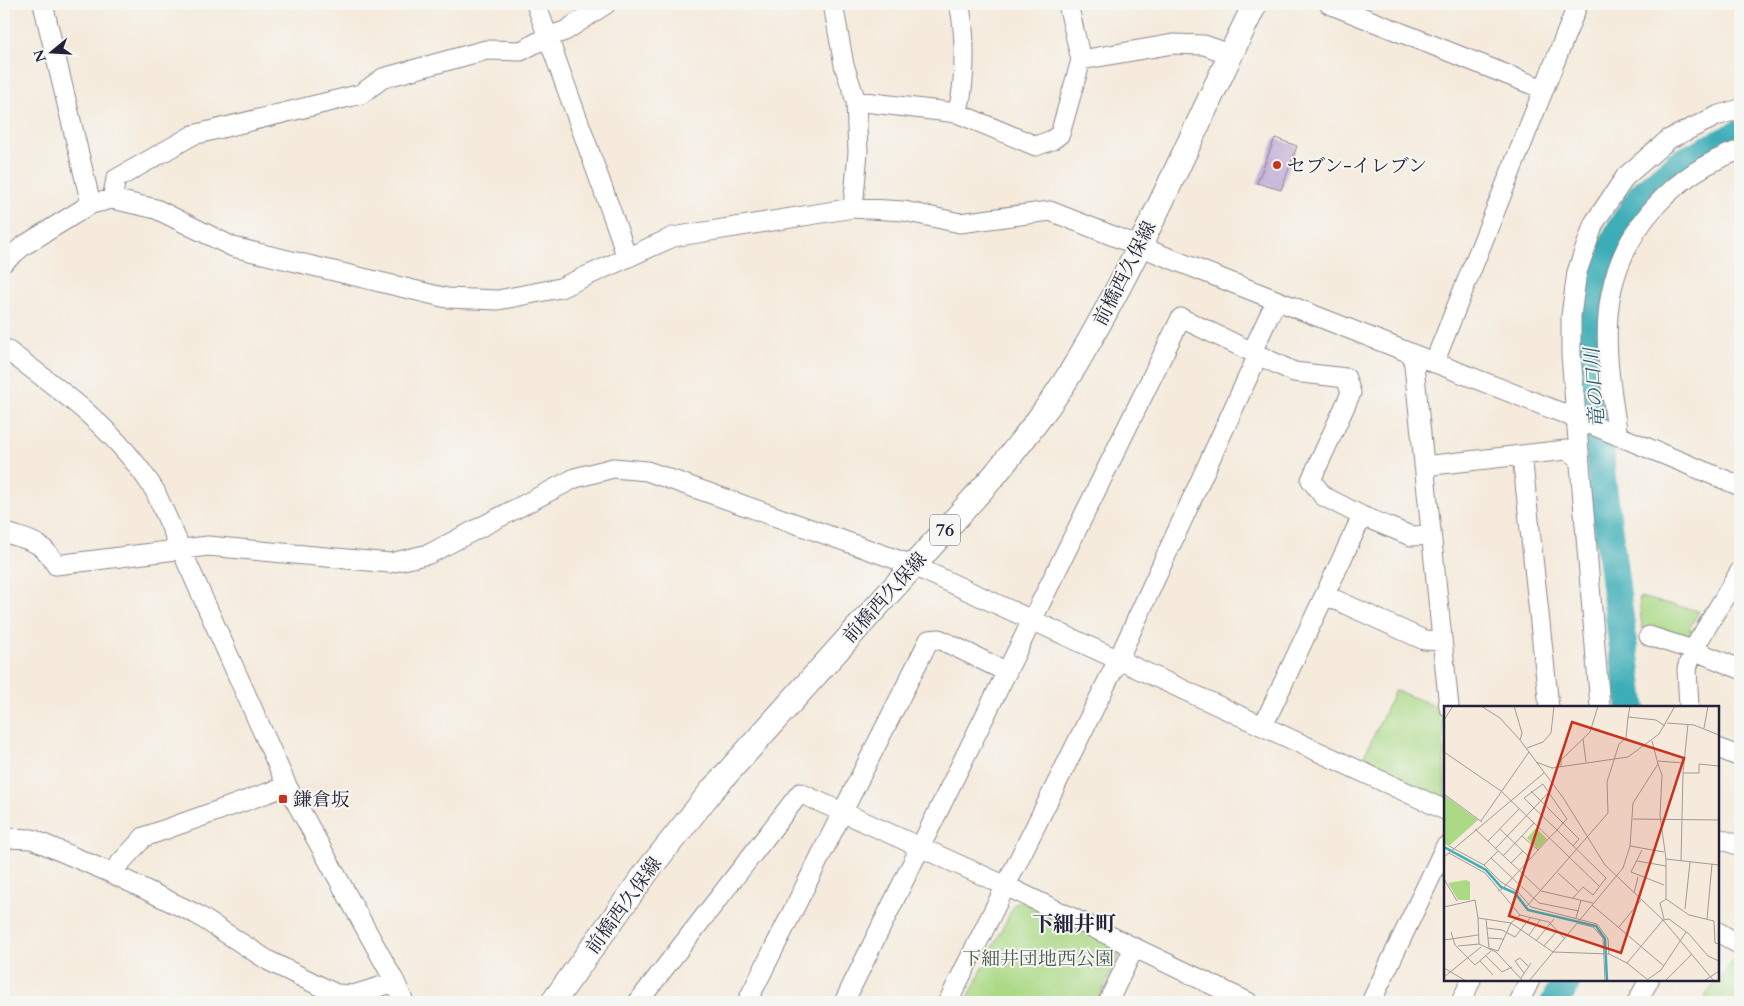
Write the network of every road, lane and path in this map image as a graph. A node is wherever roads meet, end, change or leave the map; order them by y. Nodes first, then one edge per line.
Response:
1 (43, 4) edge
2 (536, 4) edge
3 (606, 4) edge
4 (833, 4) edge
5 (959, 4) edge
6 (1068, 4) edge
7 (1255, 4) edge
8 (1329, 4) edge
9 (1578, 4) edge
10 (547, 37) junction
11 (1230, 54) junction
12 (1082, 60) junction
13 (1543, 89) junction
14 (856, 101) junction
15 (1740, 109) edge
16 (957, 113) junction
17 (1740, 150) edge
18 (112, 199) junction
19 (91, 204) junction
20 (853, 208) junction
21 (1139, 246) junction
22 (626, 257) junction
23 (4, 262) edge
24 (1276, 300) junction
25 (4, 348) edge
26 (1255, 354) junction
27 (1413, 356) junction
28 (1434, 363) junction
29 (1578, 419) junction
30 (1615, 435) junction
31 (1522, 455) junction
32 (1578, 457) junction
33 (1424, 466) junction
34 (1740, 486) edge
35 (1362, 516) junction
36 (4, 532) edge
37 (1431, 535) junction
38 (180, 548) junction
39 (912, 565) junction
40 (1739, 577) edge
41 (1324, 595) junction
42 (1032, 620) junction
43 (1649, 636) dead end
44 (1442, 640) junction
45 (1693, 650) junction
46 (1118, 660) junction
47 (1740, 669) edge
48 (1007, 672) junction
49 (1449, 706) edge
50 (1550, 706) edge
51 (1600, 706) edge
52 (1689, 706) edge
53 (1263, 726) junction
54 (1719, 748) edge
55 (1740, 757) edge
56 (287, 786) junction
57 (1444, 810) edge
58 (843, 812) junction
59 (4, 838) edge
60 (1719, 838) edge
61 (1740, 846) edge
62 (920, 848) junction
63 (1444, 849) edge
64 (111, 873) junction
65 (1006, 886) junction
66 (1719, 933) edge
67 (1740, 945) edge
68 (1134, 948) junction
69 (1471, 981) edge
70 (1529, 981) edge
71 (1648, 981) edge
72 (395, 982) junction
73 (1211, 994) edge
74 (404, 1002) edge
75 (553, 1002) edge
76 (638, 1002) edge
77 (747, 1002) edge
78 (844, 1002) edge
79 (948, 1002) edge
80 (1108, 1002) edge
81 (1248, 1002) edge
82 (1371, 1002) edge
83 (1461, 1002) edge
84 (1518, 1002) edge
85 (1638, 1002) edge

1 - 19 street
2 - 10 street
3 - 10 street
4 - 14 street
5 - 16 street
6 - 12 street
7 - 11 main road, 前橋西久保線 / 76
8 - 13 street
9 - 13 street
10 - 18 street
10 - 22 street
11 - 12 street
11 - 21 main road, 前橋西久保線 / 76
12 - 16 street
13 - 28 street
14 - 16 street
14 - 20 street
15 - 29 street
17 - 30 street
18 - 19 street
18 - 22 street
19 - 23 street
20 - 21 street
20 - 22 street
21 - 24 street
21 - 39 main road, 前橋西久保線 / 76
24 - 26 street
24 - 27 street
25 - 38 street
26 - 35 street
26 - 42 street
26 - 46 street
27 - 28 street
27 - 33 street
28 - 29 street
29 - 30 street
29 - 32 street
30 - 34 street
31 - 32 street
31 - 33 street
31 - 50 street
32 - 51 street
33 - 37 street
35 - 37 street
35 - 41 street
36 - 38 street
37 - 44 street
38 - 39 street
38 - 56 street
39 - 42 street
39 - 75 main road, 前橋西久保線 / 76
40 - 45 street
41 - 44 street
41 - 53 street
42 - 46 street
42 - 48 street
43 - 45 street
44 - 49 street
45 - 47 street
45 - 52 street
46 - 53 street
46 - 65 street
48 - 58 street
48 - 62 street
53 - 57 street
54 - 55 street
56 - 64 street
56 - 72 street
58 - 62 street
58 - 76 street
58 - 77 street
59 - 64 street
60 - 61 street
62 - 65 street
62 - 78 street
63 - 82 street
64 - 72 street
65 - 68 street
65 - 79 street
66 - 67 street
68 - 73 street
68 - 80 street
69 - 83 street
70 - 84 street
71 - 85 street
72 - 74 street
73 - 81 street

